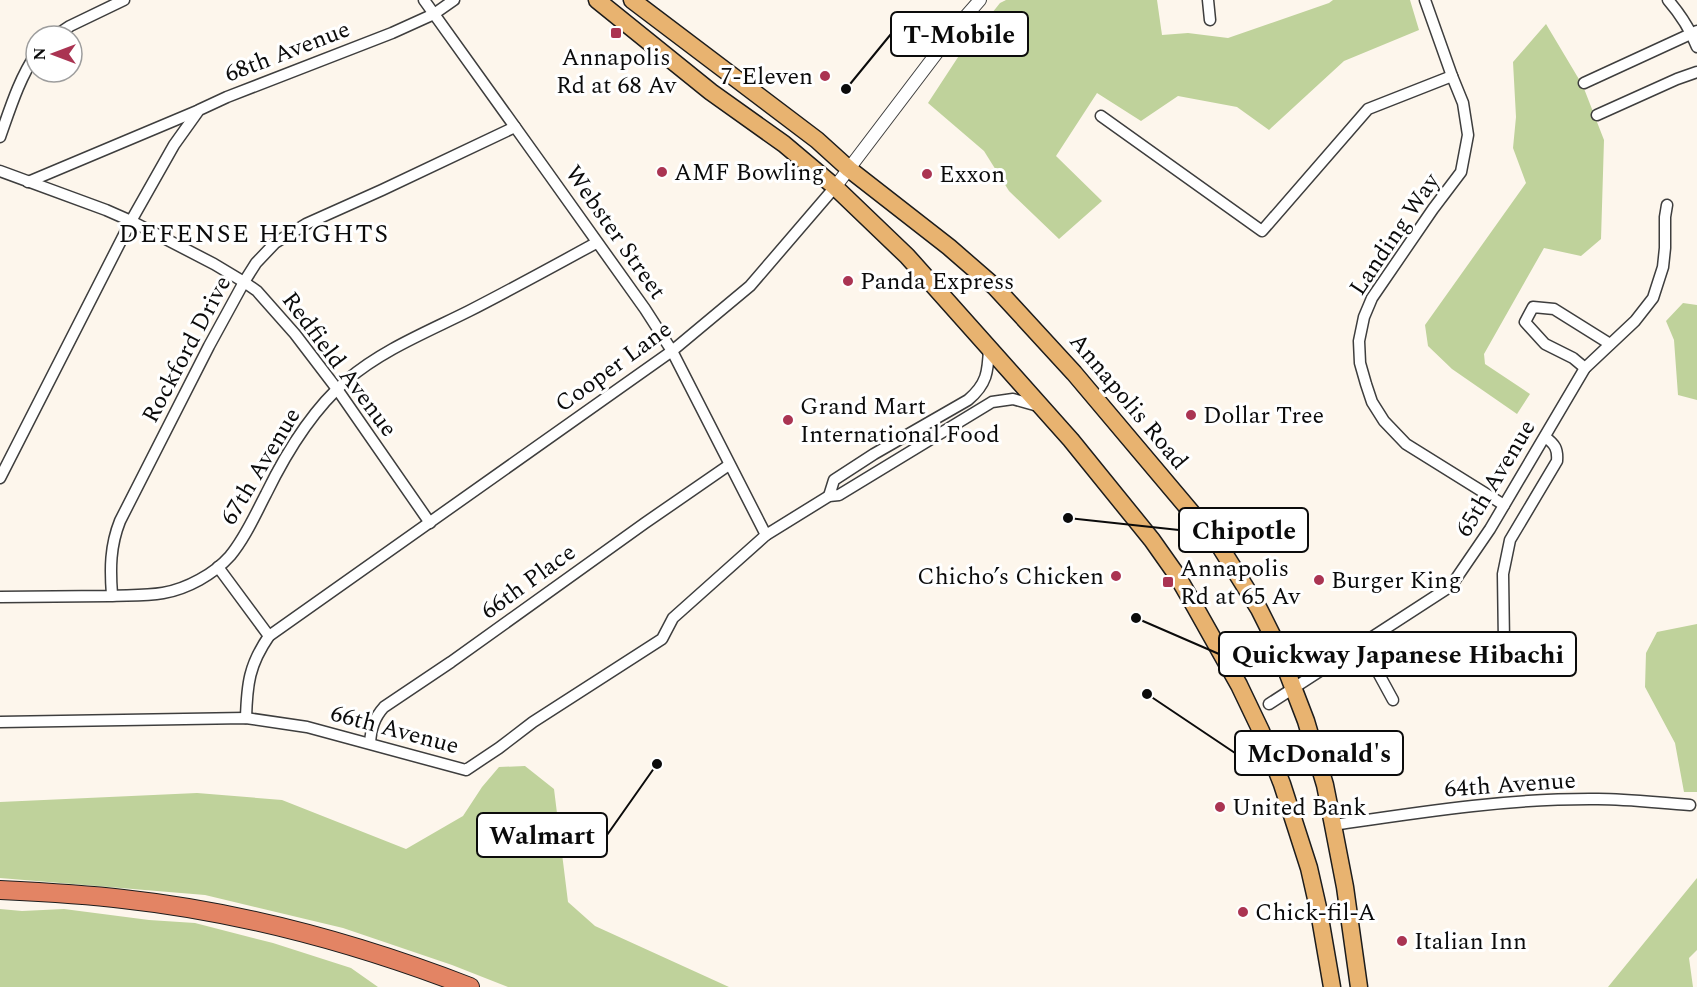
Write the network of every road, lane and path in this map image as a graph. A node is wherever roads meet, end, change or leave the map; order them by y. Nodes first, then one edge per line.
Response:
1 (124, 0) edge
2 (424, 0) edge
3 (454, 0) edge
4 (597, 0) edge
5 (632, 0) edge
6 (980, 0) edge
7 (1208, 0) edge
8 (1425, 0) edge
9 (1668, 0) edge
10 (434, 14) junction
11 (1210, 20) dead end
12 (74, 24) edge
13 (1694, 32) edge
14 (1697, 47) edge
15 (1697, 72) edge
16 (24, 75) edge
17 (1452, 76) junction
18 (1584, 83) dead end
19 (200, 110) junction
20 (1597, 115) dead end
21 (1101, 116) dead end
22 (515, 127) junction
23 (0, 137) edge
24 (849, 169) junction
25 (0, 171) edge
26 (28, 182) junction
27 (835, 187) junction
28 (1666, 205) dead end
29 (131, 221) junction
30 (596, 243) junction
31 (244, 282) junction
32 (1610, 344) junction
33 (989, 348) junction
34 (672, 351) junction
35 (1585, 368) junction
36 (337, 389) junction
37 (1041, 407) junction
38 (1545, 436) junction
39 (729, 465) junction
40 (0, 477) edge
41 (829, 496) junction
42 (1504, 504) junction
43 (430, 522) junction
44 (1490, 529) junction
45 (766, 535) junction
46 (1510, 540) junction
47 (218, 567) junction
48 (111, 596) junction
49 (0, 597) edge
50 (269, 636) junction
51 (1504, 643) dead end
52 (1363, 645) junction
53 (1294, 688) junction
54 (1394, 700) dead end
55 (1269, 704) dead end
56 (246, 718) junction
57 (0, 722) edge
58 (370, 743) junction
59 (1690, 805) dead end
60 (1333, 825) junction
61 (0, 890) edge
62 (470, 987) edge
63 (1332, 987) edge
64 (1359, 987) edge

1 - 12 street
2 - 10 street, Webster Street
3 - 10 street, 68th Avenue
4 - 27 main road
5 - 24 main road, Annapolis Road
6 - 24 street, Cooper Lane
7 - 11 street
8 - 17 street, Landing Way
9 - 13 street
10 - 19 street, 68th Avenue
10 - 22 street, Webster Street
13 - 14 street
13 - 18 street
15 - 20 street
16 - 23 street
17 - 21 street
17 - 42 street, Landing Way
19 - 26 street, 68th Avenue
19 - 29 street, 68th Avenue
22 - 30 street, Webster Street
22 - 31 street, Rockford Drive
24 - 27 street, Cooper Lane
24 - 53 main road, Annapolis Road
25 - 26 street
26 - 29 street
27 - 33 main road
27 - 34 street, Cooper Lane
28 - 32 street, 65th Avenue
29 - 31 street, Redfield Avenue
29 - 40 street, 68th Avenue
30 - 34 street, Webster Street
30 - 36 street, 67th Avenue
31 - 36 street, Redfield Avenue
31 - 48 street, Rockford Drive
32 - 35 street, 65th Avenue
32 - 35 street
33 - 37 main road
33 - 41 street, 66th Avenue
34 - 39 street, Webster Street
34 - 43 street, Cooper Lane
35 - 38 street, 65th Avenue
36 - 43 street, Redfield Avenue
36 - 47 street, 67th Avenue
37 - 41 street, 66th Avenue
37 - 63 main road
38 - 42 street, 65th Avenue
38 - 46 street
39 - 45 street, Webster Street
39 - 58 street, 66th Place
41 - 45 street, 66th Avenue
42 - 44 street, 65th Avenue
43 - 50 street, Cooper Lane
44 - 46 street
44 - 52 street, 65th Avenue
45 - 58 street, 66th Avenue
46 - 51 street
47 - 48 street, 67th Avenue
47 - 50 street
48 - 49 street, 67th Avenue
50 - 56 street, Cooper Lane
52 - 53 street, 65th Avenue
52 - 54 street
53 - 55 street, 65th Avenue
53 - 60 main road, Annapolis Road
56 - 57 street, 66th Avenue
56 - 58 street, 66th Avenue
59 - 60 street, 64th Avenue
60 - 64 main road, Annapolis Road
61 - 62 highway

